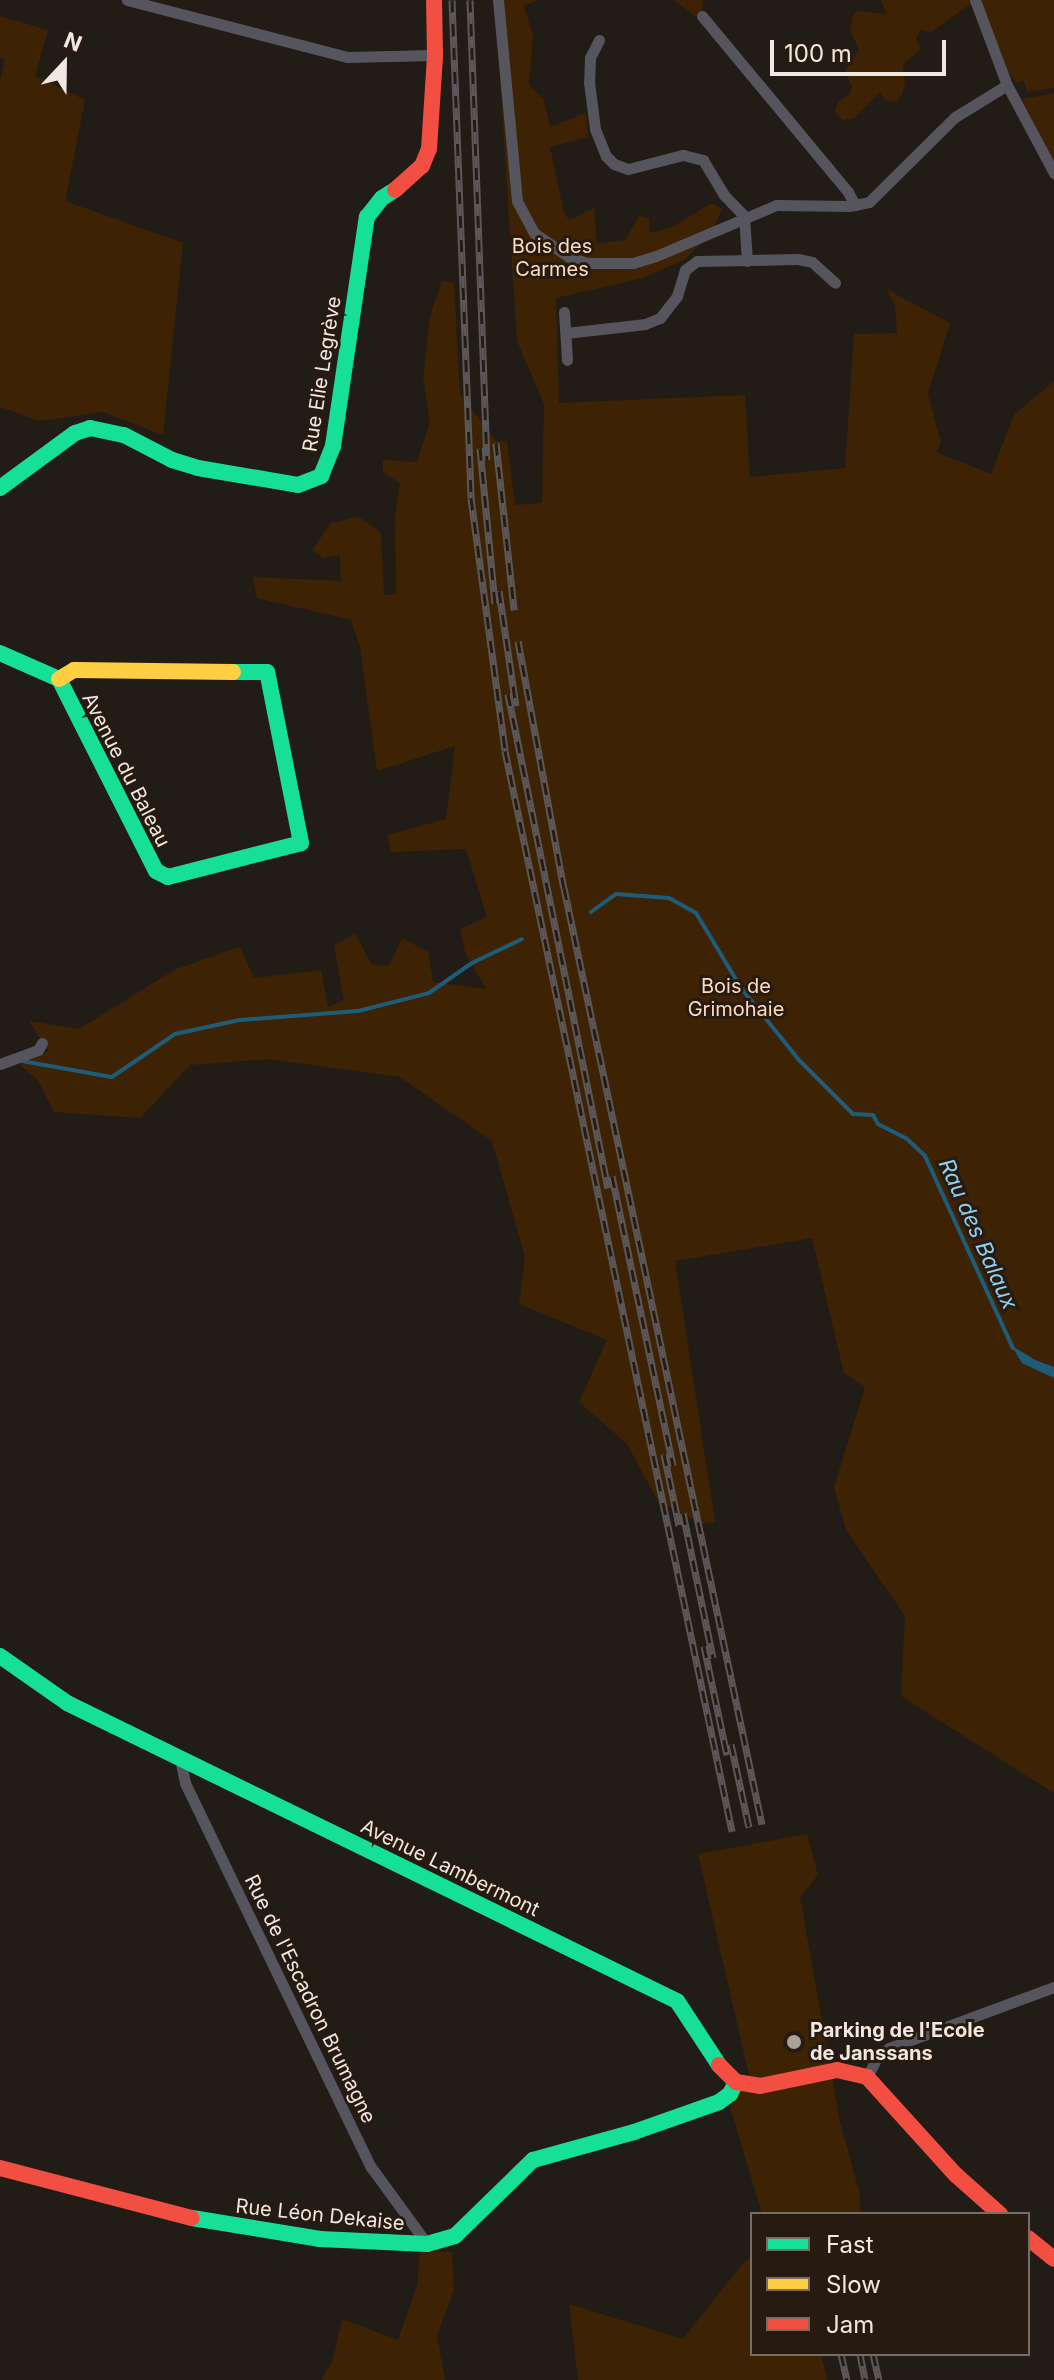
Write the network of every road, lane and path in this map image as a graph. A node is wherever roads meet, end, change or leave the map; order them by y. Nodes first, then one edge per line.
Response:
1 (127, 0) edge
2 (434, 0) edge
3 (498, 0) edge
4 (975, 0) edge
5 (702, 16) dead end
6 (599, 40) dead end
7 (435, 55) junction
8 (1007, 85) junction
9 (1054, 173) edge
10 (855, 205) junction
11 (744, 216) junction
12 (747, 261) junction
13 (835, 283) dead end
14 (564, 312) dead end
15 (566, 333) junction
16 (567, 360) dead end
17 (0, 488) edge
18 (0, 653) edge
19 (59, 679) junction
20 (42, 1043) dead end
21 (0, 1064) edge
22 (0, 1656) edge
23 (180, 1759) junction
24 (1054, 1987) edge
25 (867, 2077) junction
26 (736, 2082) junction
27 (0, 2168) edge
28 (998, 2212) edge
29 (1030, 2240) edge
30 (427, 2244) junction
31 (1054, 2259) edge

1 - 7 street
2 - 7 street, Rue Elie Legrève
3 - 11 street
4 - 8 street
5 - 10 street
6 - 11 street
7 - 17 street, Rue Elie Legrève
8 - 9 street
8 - 10 street
10 - 11 street
11 - 12 street
12 - 13 street
12 - 15 street
14 - 15 street
15 - 16 street
18 - 19 street, Avenue du Baleau
19 - 19 street, Avenue du Baleau
20 - 21 street
22 - 23 street, Avenue Lambermont
23 - 26 street, Avenue Lambermont
23 - 30 street, Rue de l'Escadron Brumagne
24 - 25 street
25 - 26 street
25 - 28 street
26 - 30 street, Rue Léon Dekaise
27 - 30 street, Rue Léon Dekaise
29 - 31 street

